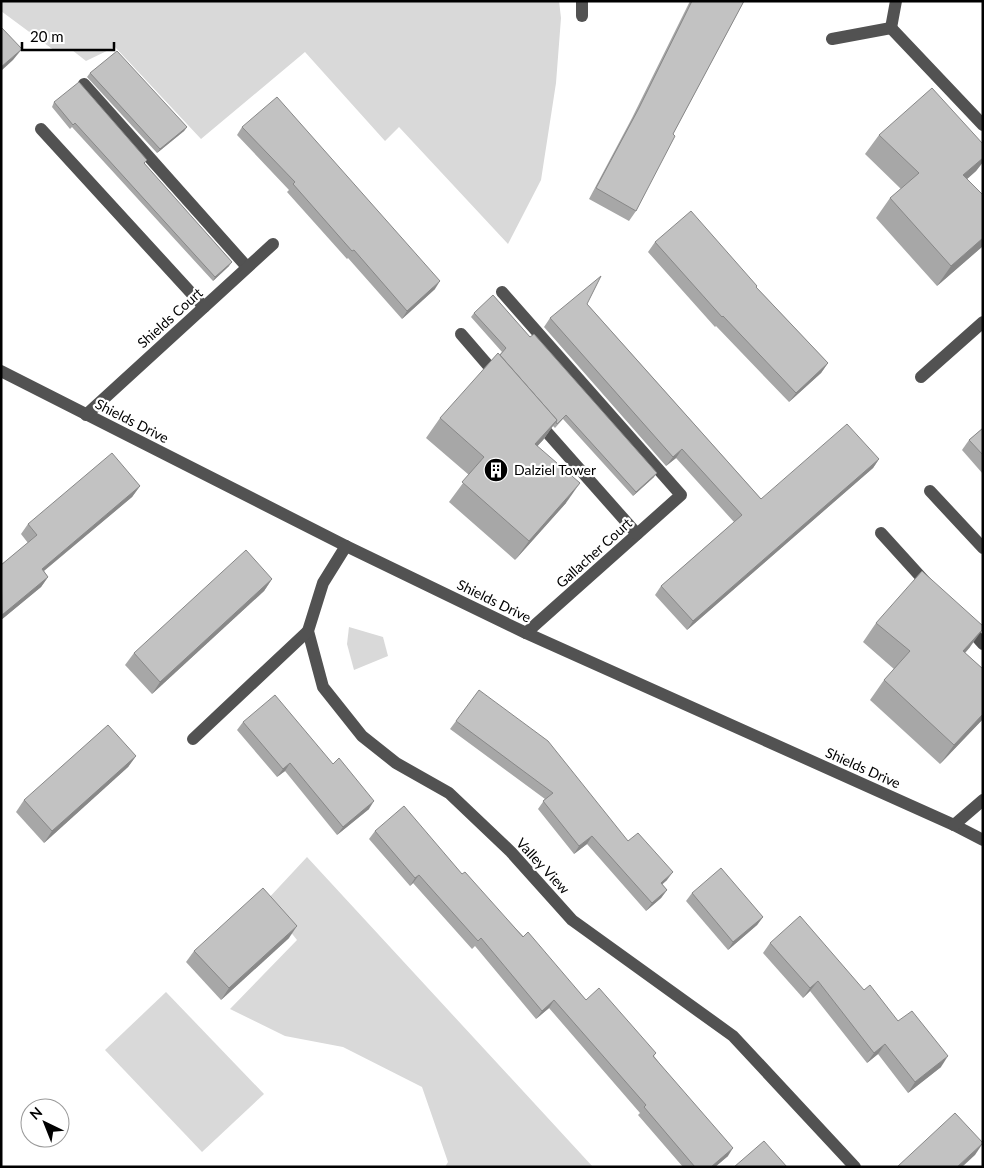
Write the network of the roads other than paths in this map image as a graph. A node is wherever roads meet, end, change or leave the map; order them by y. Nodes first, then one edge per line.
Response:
1 (582, 1) edge
2 (896, 1) edge
3 (582, 16) dead end
4 (891, 28) junction
5 (832, 39) dead end
6 (84, 84) edge
7 (983, 125) edge
8 (41, 129) dead end
9 (273, 244) dead end
10 (247, 267) junction
11 (502, 292) dead end
12 (204, 307) junction
13 (983, 322) edge
14 (461, 334) dead end
15 (1, 371) edge
16 (921, 377) dead end
17 (506, 386) edge
18 (526, 408) edge
19 (86, 415) junction
20 (930, 491) dead end
21 (881, 533) dead end
22 (637, 534) junction
23 (346, 546) junction
24 (983, 548) edge
25 (938, 596) edge
26 (957, 616) edge
27 (308, 631) junction
28 (526, 633) junction
29 (983, 644) edge
30 (193, 739) dead end
31 (983, 800) edge
32 (954, 825) junction
33 (983, 840) edge
34 (855, 1167) edge

1 - 3 street
2 - 4 street
4 - 5 street
4 - 7 street
6 - 10 street
8 - 12 street
9 - 10 street, Shields Court
10 - 12 street, Shields Court
11 - 22 street, Gallacher Court
12 - 19 street, Shields Court
13 - 16 street
14 - 17 street
15 - 19 street, Shields Drive
18 - 22 street
19 - 23 street, Shields Drive
20 - 24 street
21 - 25 street
22 - 28 street, Gallacher Court
23 - 27 street
23 - 28 street, Shields Drive
26 - 29 street
27 - 30 street
27 - 34 street, Valley View
28 - 32 street, Shields Drive
31 - 32 street
32 - 33 street, Shields Drive

